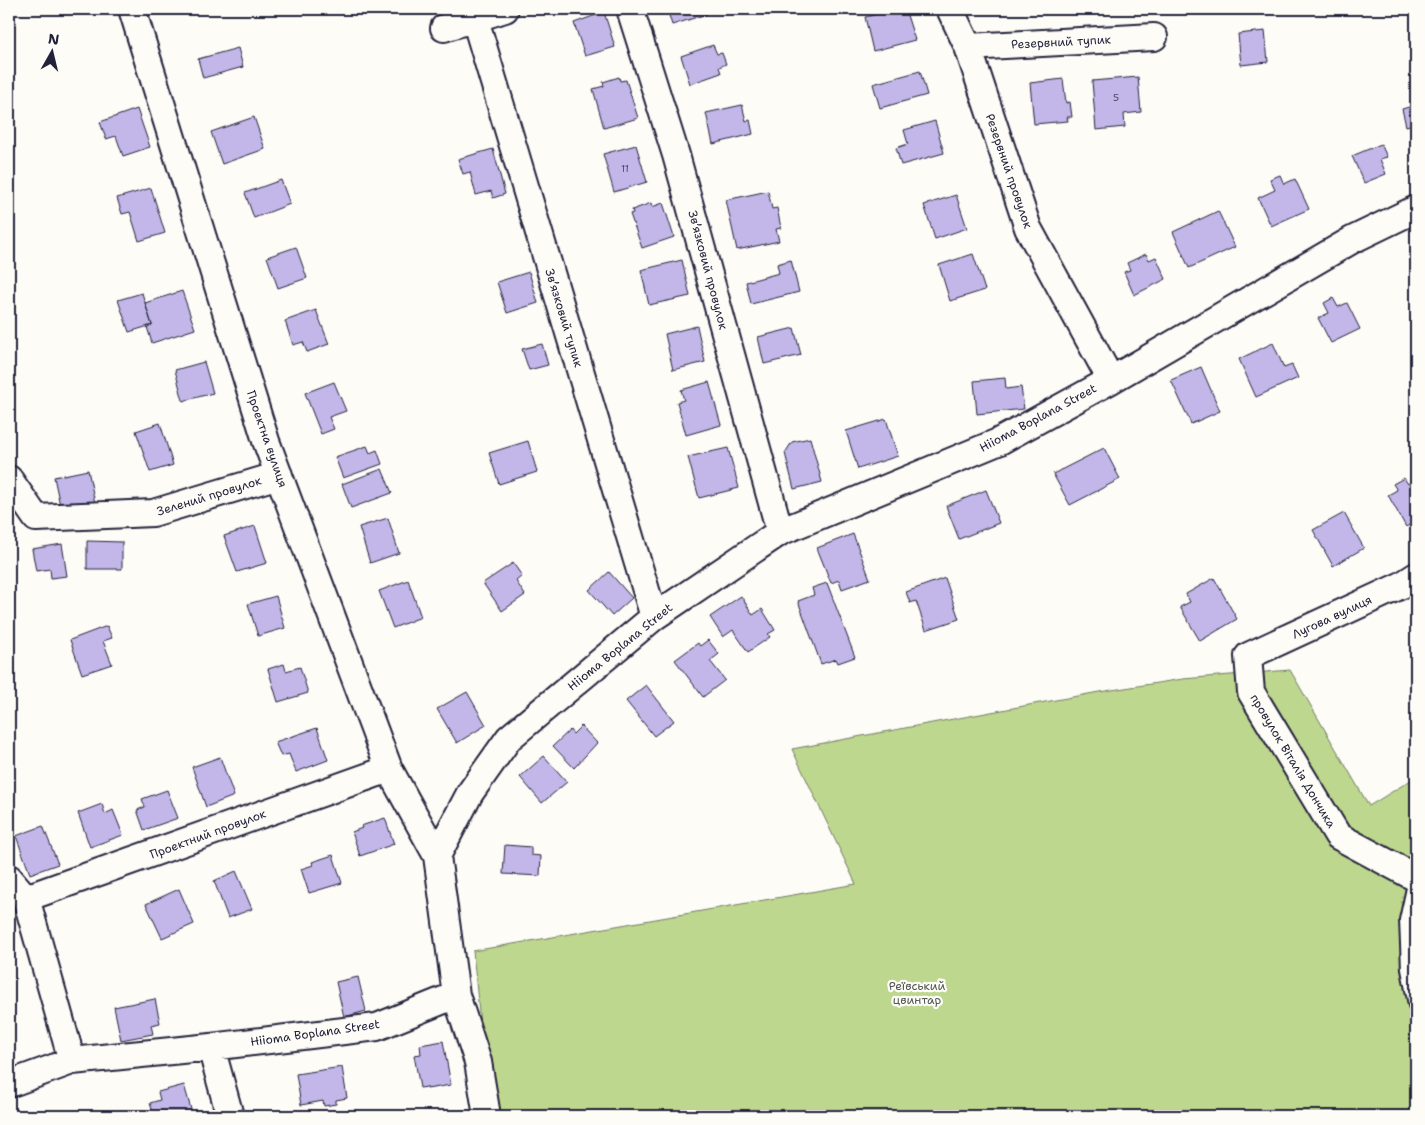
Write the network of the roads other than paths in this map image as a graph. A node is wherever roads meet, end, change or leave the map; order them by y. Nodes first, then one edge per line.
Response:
1 (132, 9) edge
2 (505, 9) edge
3 (630, 9) edge
4 (950, 9) edge
5 (475, 19) junction
6 (444, 28) dead end
7 (1154, 37) dead end
8 (968, 47) junction
9 (1416, 209) edge
10 (1110, 380) junction
11 (278, 475) junction
12 (9, 479) edge
13 (780, 532) junction
14 (1416, 576) edge
15 (654, 617) junction
16 (1248, 656) joint
17 (389, 769) junction
18 (437, 856) junction
19 (9, 878) edge
20 (1416, 879) edge
21 (26, 898) junction
22 (456, 995) junction
23 (1416, 1005) edge
24 (211, 1047) junction
25 (72, 1061) junction
26 (9, 1084) edge
27 (230, 1116) edge
28 (487, 1116) edge

1 - 11 street, Проектна вулиця
2 - 5 street
3 - 13 street, Звʼязковий провулок
4 - 8 street, Резервний провулок
5 - 6 street
5 - 15 street, Звʼязковий тупик
7 - 8 street, Резервний тупик
8 - 10 street, Резервний провулок
9 - 10 street, Hiioma Boplana Street
10 - 13 street, Hiioma Boplana Street
11 - 12 street, Зелений провулок
11 - 17 street, Проектна вулиця
13 - 15 street, Hiioma Boplana Street
14 - 16 street, Лугова вулиця
15 - 18 street, Hiioma Boplana Street
16 - 20 street, провулок Віталія Дончика
17 - 18 street, Проектна вулиця
17 - 21 street, Проектний провулок
18 - 22 street
19 - 21 street
20 - 23 lane
21 - 25 street
22 - 24 street, Hiioma Boplana Street
22 - 28 street
24 - 25 street, Hiioma Boplana Street
24 - 27 street
25 - 26 street, Hiioma Boplana Street

